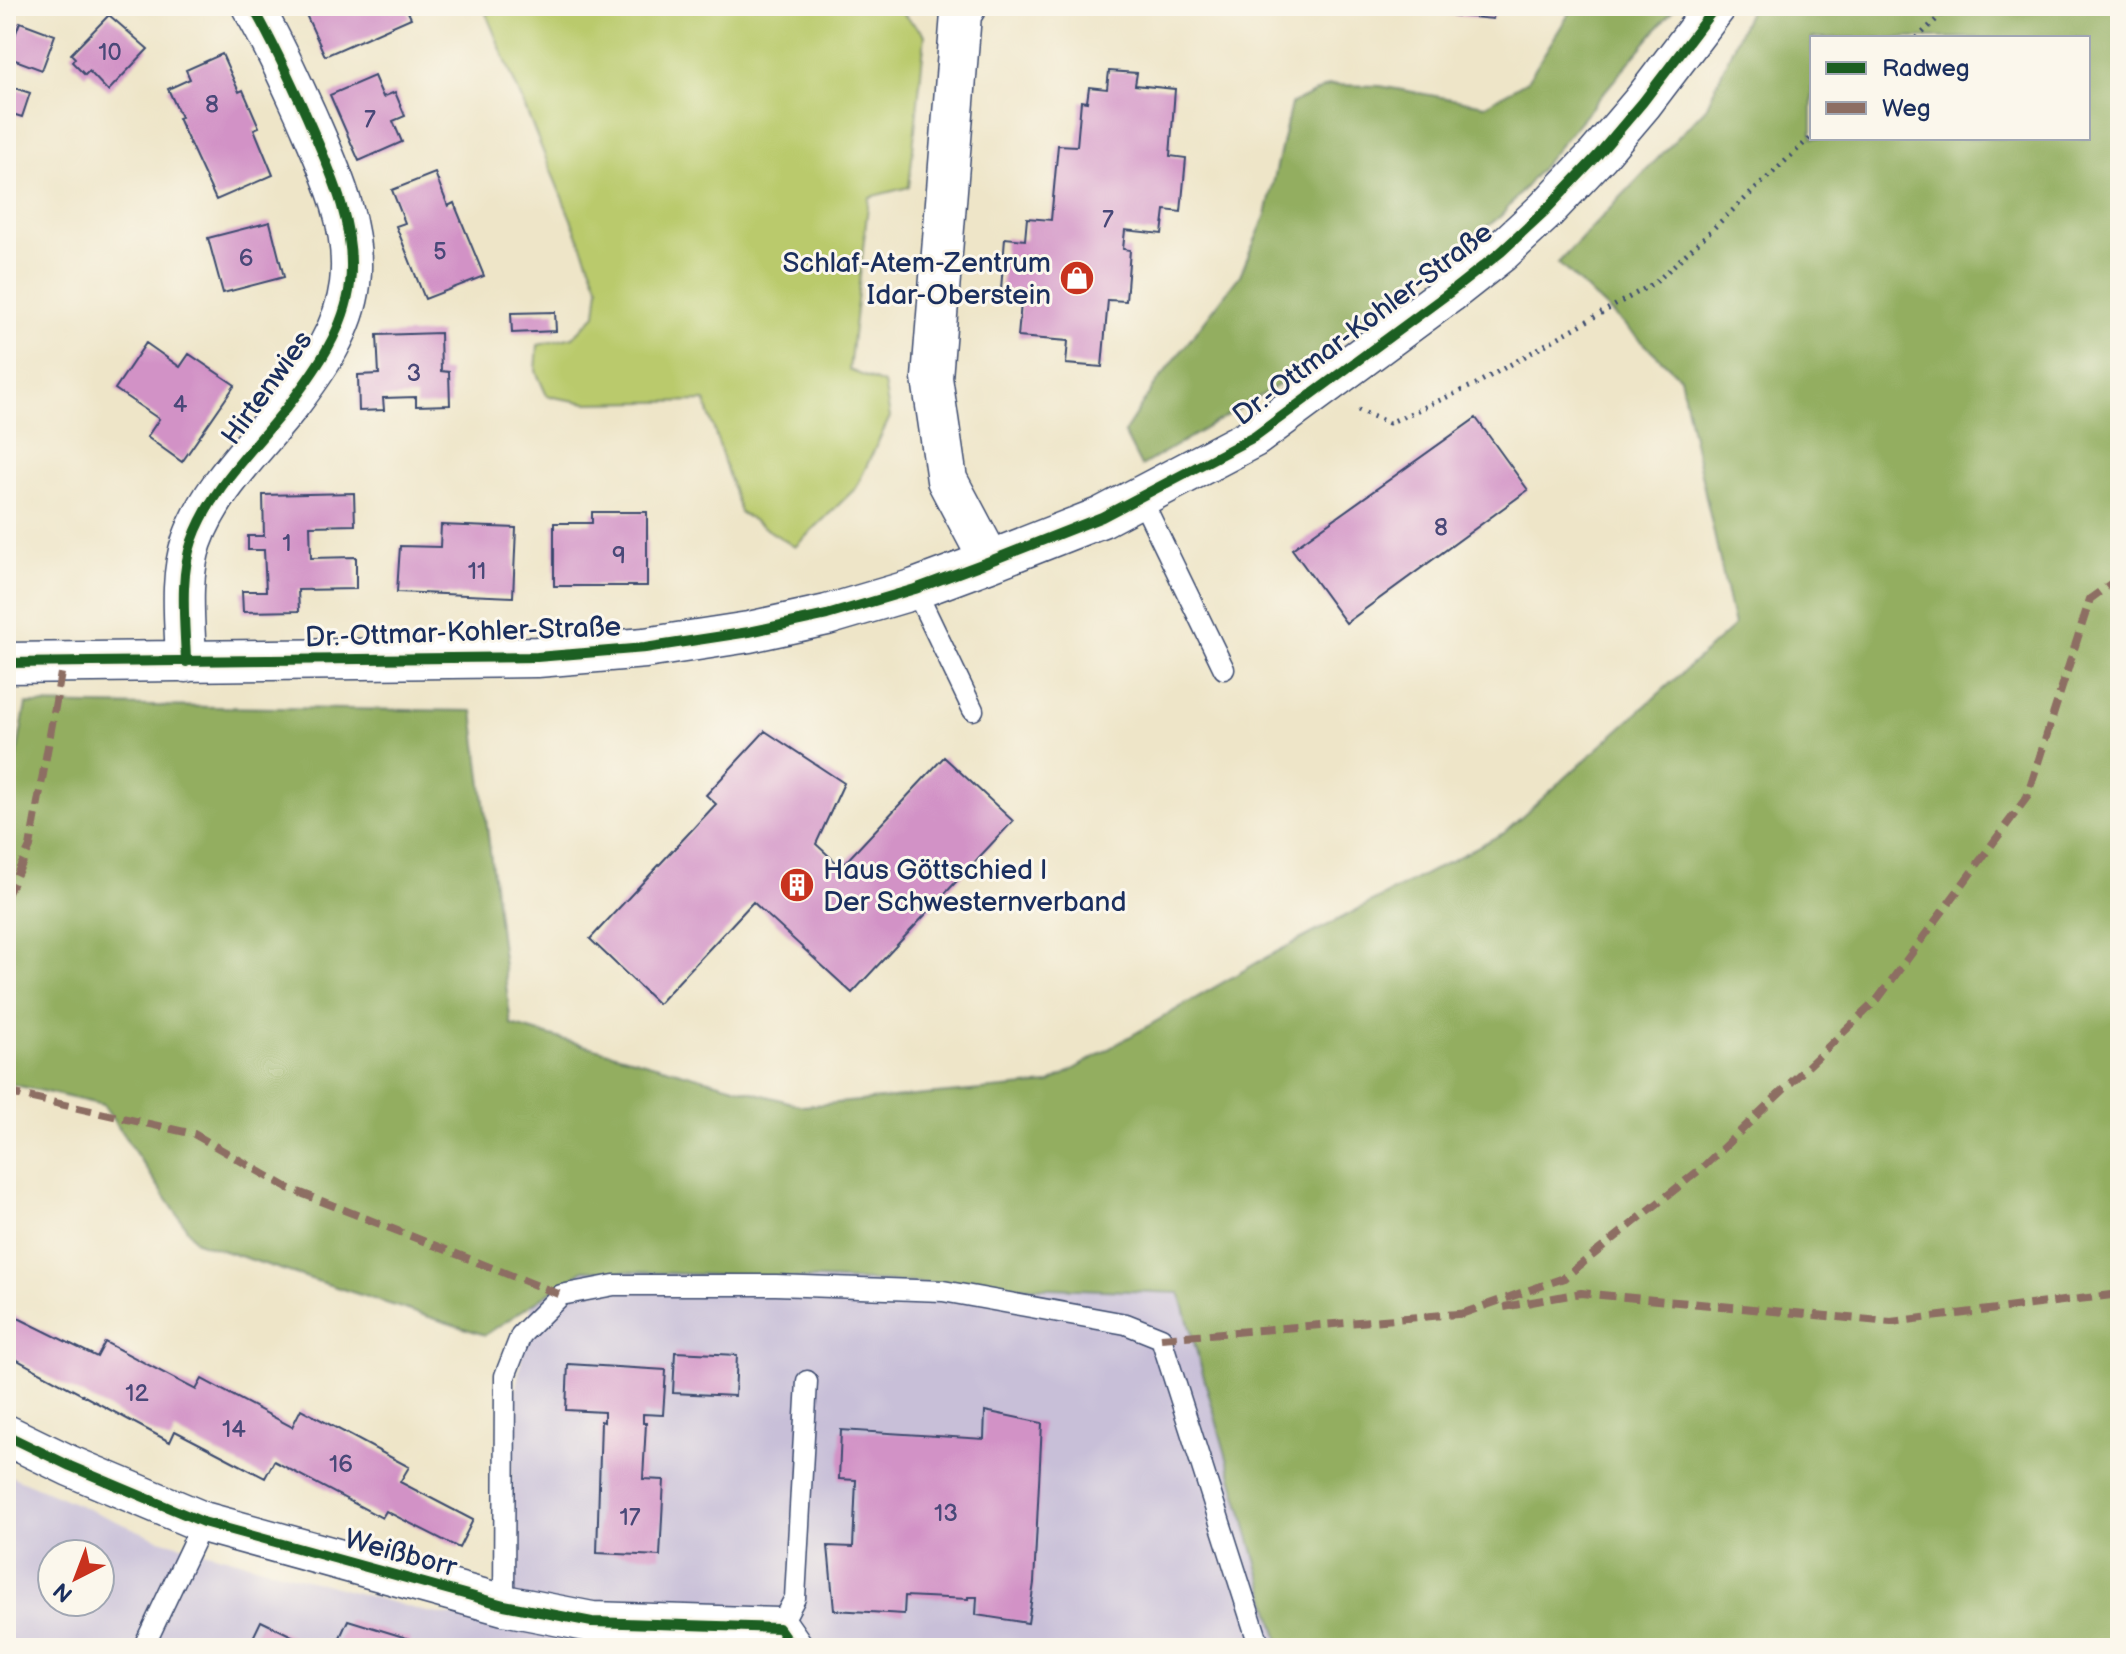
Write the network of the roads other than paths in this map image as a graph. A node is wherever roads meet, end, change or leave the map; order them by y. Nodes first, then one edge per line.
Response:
1 (252, 6) edge
2 (966, 6) edge
3 (1716, 6) edge
4 (1140, 496) junction
5 (990, 561) junction
6 (915, 589) junction
7 (186, 662) junction
8 (6, 663) edge
9 (1224, 669) dead end
10 (973, 710) dead end
11 (807, 1381) dead end
12 (6, 1435) edge
13 (203, 1522) junction
14 (504, 1605) junction
15 (600, 1635) edge
16 (786, 1638) edge
17 (143, 1648) edge
18 (1260, 1648) edge

1 - 7 street, Hirtenwies
2 - 5 street
3 - 4 street, Dr.-Ottmar-Kohler-Straße
4 - 5 street, Dr.-Ottmar-Kohler-Straße
4 - 9 lane
5 - 6 street, Dr.-Ottmar-Kohler-Straße
6 - 7 street, Dr.-Ottmar-Kohler-Straße
6 - 10 lane
7 - 8 street, Dr.-Ottmar-Kohler-Straße
11 - 16 lane
12 - 13 street, Weißborr
13 - 14 street, Weißborr
13 - 17 lane
14 - 15 street, Weißborr
14 - 18 lane
15 - 16 street, Weißborr

